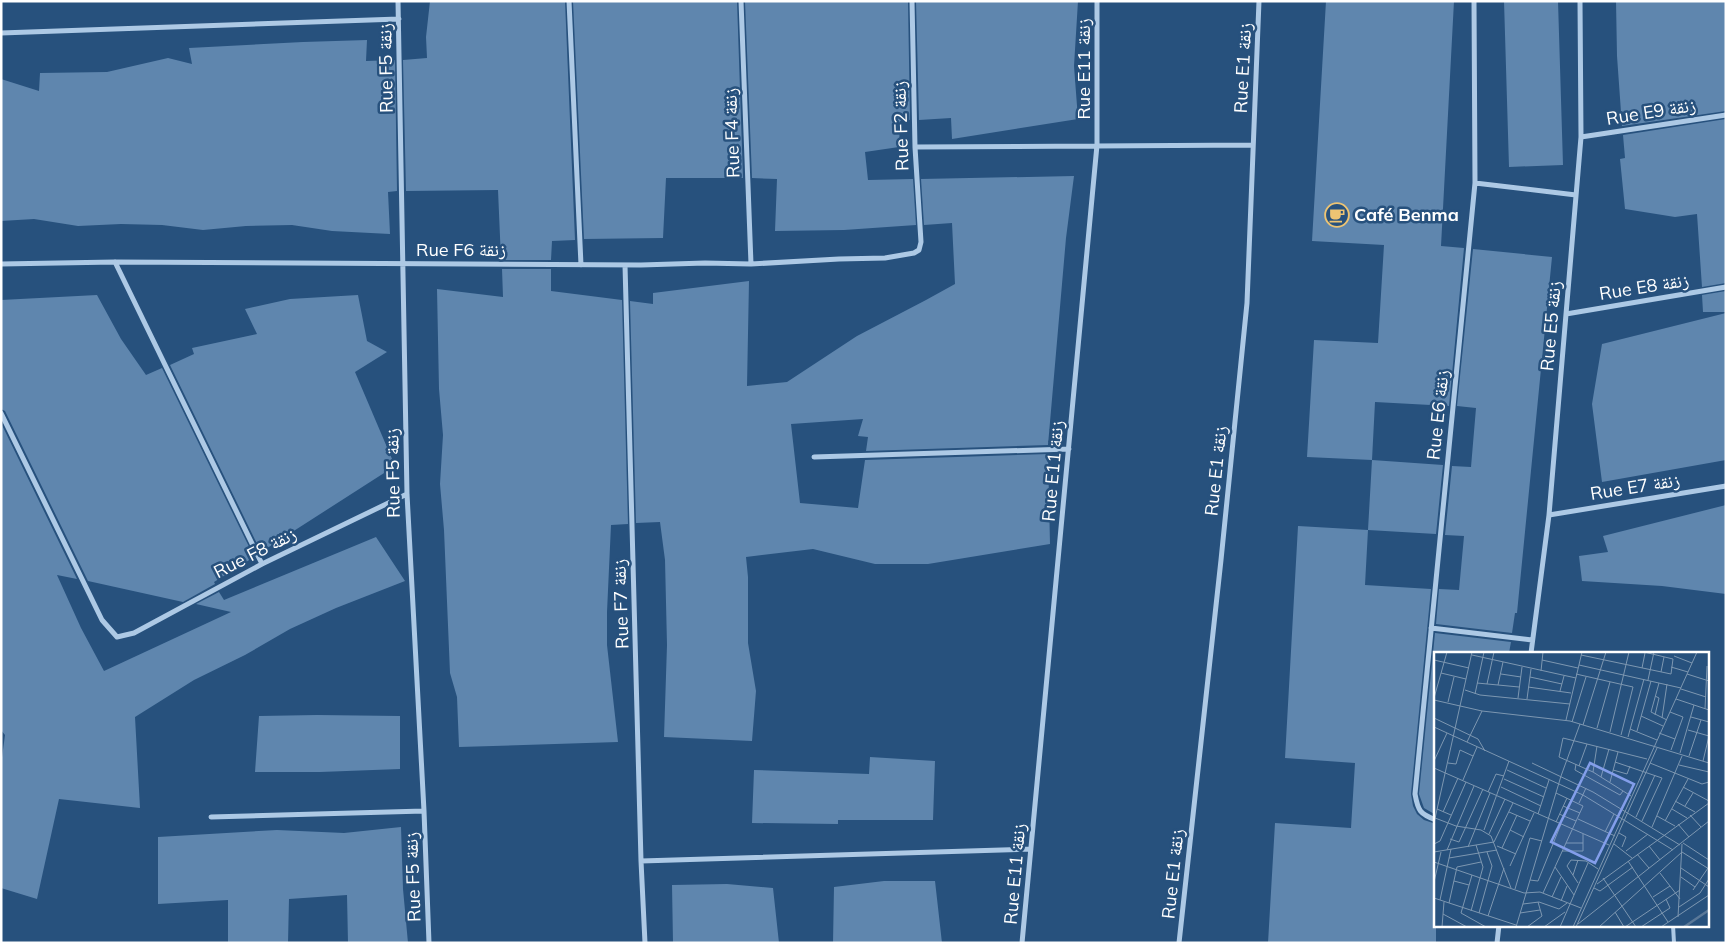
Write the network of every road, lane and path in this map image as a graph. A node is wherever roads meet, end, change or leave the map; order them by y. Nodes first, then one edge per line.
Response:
1 (398, 1) edge
2 (569, 1) edge
3 (741, 1) edge
4 (912, 1) edge
5 (1097, 1) edge
6 (1260, 1) edge
7 (1474, 1) edge
8 (1580, 1) edge
9 (399, 19) junction
10 (1, 33) edge
11 (1726, 115) edge
12 (1581, 137) junction
13 (1097, 145) junction
14 (1253, 145) junction
15 (915, 147) junction
16 (1475, 183) junction
17 (1576, 195) junction
18 (919, 250) joint
19 (115, 262) junction
20 (1, 264) edge
21 (404, 264) junction
22 (751, 264) junction
23 (581, 265) junction
24 (625, 265) junction
25 (1726, 288) edge
26 (1566, 314) junction
27 (1, 413) edge
28 (1069, 449) junction
29 (814, 457) dead end
30 (1726, 486) edge
31 (407, 494) junction
32 (1549, 515) junction
33 (262, 564) junction
34 (1431, 628) junction
35 (1532, 640) junction
36 (1530, 652) edge
37 (424, 811) junction
38 (211, 817) dead end
39 (1434, 819) edge
40 (1031, 849) junction
41 (642, 861) junction
42 (1498, 926) edge
43 (1673, 926) edge
44 (429, 943) edge
45 (645, 943) edge
46 (1022, 943) edge
47 (1179, 943) edge
48 (1497, 943) edge
49 (1674, 943) edge

1 - 9 street, Rue F5 زنقة
2 - 23 street
3 - 22 street, Rue F4 زنقة
4 - 15 street, Rue F2 زنقة
5 - 13 street, Rue E11 زنقة
6 - 14 street, Rue E1 زنقة
7 - 16 street, Rue E6 زنقة
8 - 12 street, Rue E5 زنقة
9 - 10 street
9 - 21 street, Rue F5 زنقة
11 - 12 street, Rue E9 زنقة
12 - 17 street, Rue E5 زنقة
13 - 14 street
13 - 15 street
13 - 28 street, Rue E11 زنقة
14 - 47 street, Rue E1 زنقة
15 - 18 street, Rue F2 زنقة
16 - 17 street
16 - 34 street, Rue E6 زنقة
17 - 26 street, Rue E5 زنقة
18 - 22 street, Rue F6 زنقة
19 - 20 street, Rue F6 زنقة
19 - 21 street, Rue F6 زنقة
19 - 33 street
21 - 23 street, Rue F6 زنقة
21 - 31 street, Rue F5 زنقة
22 - 24 street, Rue F6 زنقة
23 - 24 street, Rue F6 زنقة
24 - 41 street, Rue F7 زنقة
25 - 26 street, Rue E8 زنقة
26 - 32 street, Rue E5 زنقة
27 - 33 street, Rue F8 زنقة
28 - 29 street
28 - 40 street, Rue E11 زنقة
30 - 32 street, Rue E7 زنقة
31 - 33 street, Rue F8 زنقة
31 - 37 street, Rue F5 زنقة
32 - 35 street, Rue E5 زنقة
34 - 35 street
34 - 39 street, Rue E6 زنقة
35 - 36 street, Rue E5 زنقة
37 - 38 street
37 - 44 street, Rue F5 زنقة
40 - 41 street
40 - 46 street, Rue E11 زنقة
41 - 45 street, Rue F7 زنقة
42 - 48 street
43 - 49 lane

